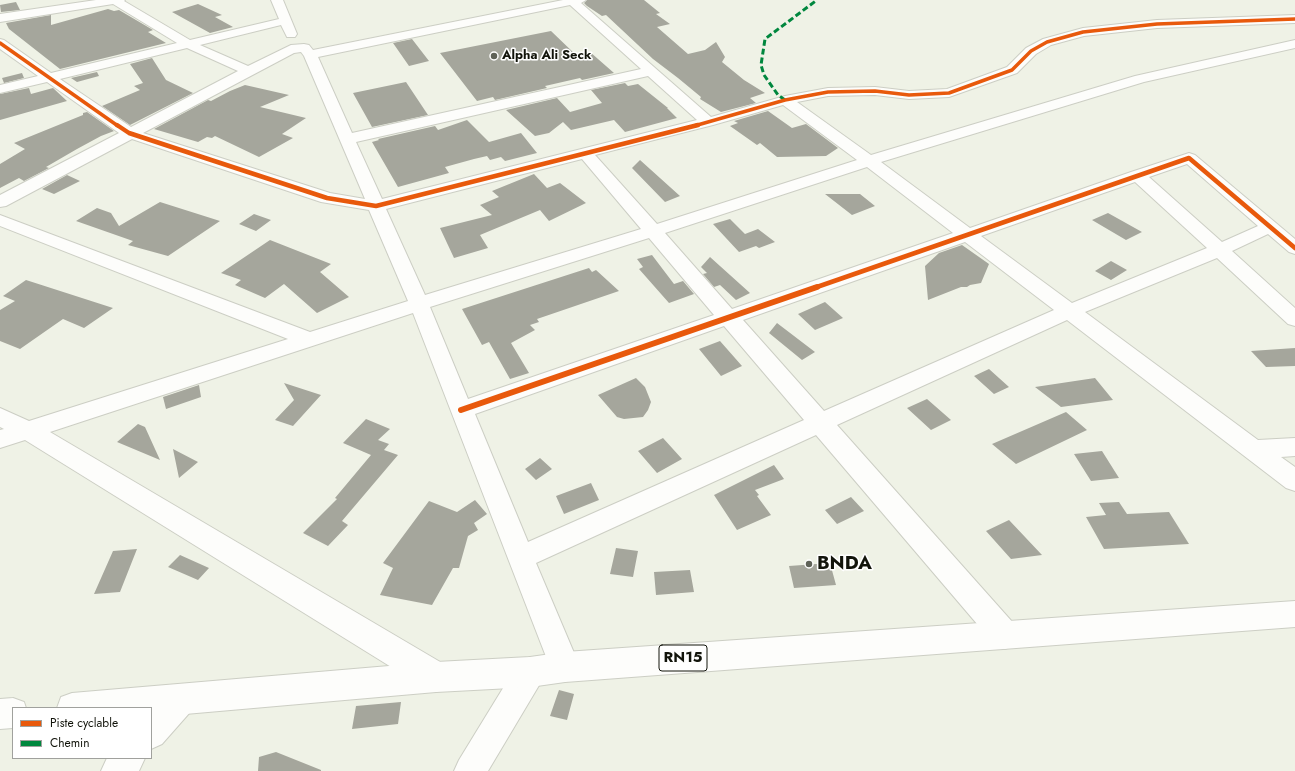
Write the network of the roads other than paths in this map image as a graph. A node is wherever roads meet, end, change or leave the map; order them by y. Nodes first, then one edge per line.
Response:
1 (117, 0) edge
2 (277, 0) edge
3 (574, 0) edge
4 (0, 18) edge
5 (1295, 19) edge
6 (284, 21) junction
7 (0, 43) edge
8 (188, 44) junction
9 (1295, 44) edge
10 (304, 51) junction
11 (248, 71) junction
12 (650, 71) junction
13 (49, 77) junction
14 (0, 89) edge
15 (785, 100) junction
16 (708, 122) junction
17 (130, 133) junction
18 (347, 139) junction
19 (585, 153) junction
20 (870, 161) junction
21 (1137, 176) junction
22 (0, 202) edge
23 (376, 206) junction
24 (0, 220) edge
25 (1270, 227) junction
26 (653, 231) junction
27 (968, 235) junction
28 (1295, 248) edge
29 (1219, 250) junction
30 (419, 304) junction
31 (1070, 311) junction
32 (728, 318) junction
33 (1295, 319) edge
34 (309, 339) junction
35 (461, 410) junction
36 (0, 417) edge
37 (820, 423) junction
38 (28, 430) junction
39 (0, 439) edge
40 (1295, 447) edge
41 (1253, 450) junction
42 (1295, 481) edge
43 (521, 557) junction
44 (1295, 614) edge
45 (1005, 635) junction
46 (565, 667) junction
47 (530, 672) junction
48 (436, 677) junction
49 (181, 699) junction
50 (84, 707) edge
51 (12, 713) edge
52 (0, 714) edge
53 (152, 732) edge
54 (128, 759) edge
55 (117, 771) edge
56 (470, 771) edge

1 - 4 street
1 - 8 street
2 - 6 street
3 - 10 street
3 - 12 street
5 - 15 street
6 - 8 street
6 - 10 street
7 - 13 street
8 - 11 street
8 - 13 street
9 - 20 street
10 - 11 street
10 - 18 street
11 - 17 street
12 - 16 street
12 - 18 street
13 - 14 street
13 - 17 street
15 - 16 street
15 - 20 street
16 - 19 street
17 - 22 street
17 - 23 street
18 - 23 street
19 - 23 street
19 - 26 street
20 - 26 street
20 - 27 street
21 - 25 street
21 - 27 street
21 - 29 street
23 - 30 street
24 - 34 street
25 - 28 street
25 - 29 street
26 - 30 street
26 - 32 street
27 - 31 street
27 - 32 street
29 - 31 street
29 - 33 street
30 - 34 street
30 - 35 street
31 - 37 street
31 - 41 street
32 - 35 street
32 - 37 street
34 - 38 street
35 - 43 street
36 - 38 street
37 - 43 street
37 - 45 street
38 - 39 street
38 - 48 street
40 - 41 street
41 - 42 street
43 - 46 street
44 - 45 street, RN15
45 - 46 street, RN15
46 - 47 street, RN15
47 - 48 street, RN15
47 - 56 street
48 - 49 street, RN15
49 - 50 street, RN15
49 - 53 street
51 - 52 street
54 - 55 street

